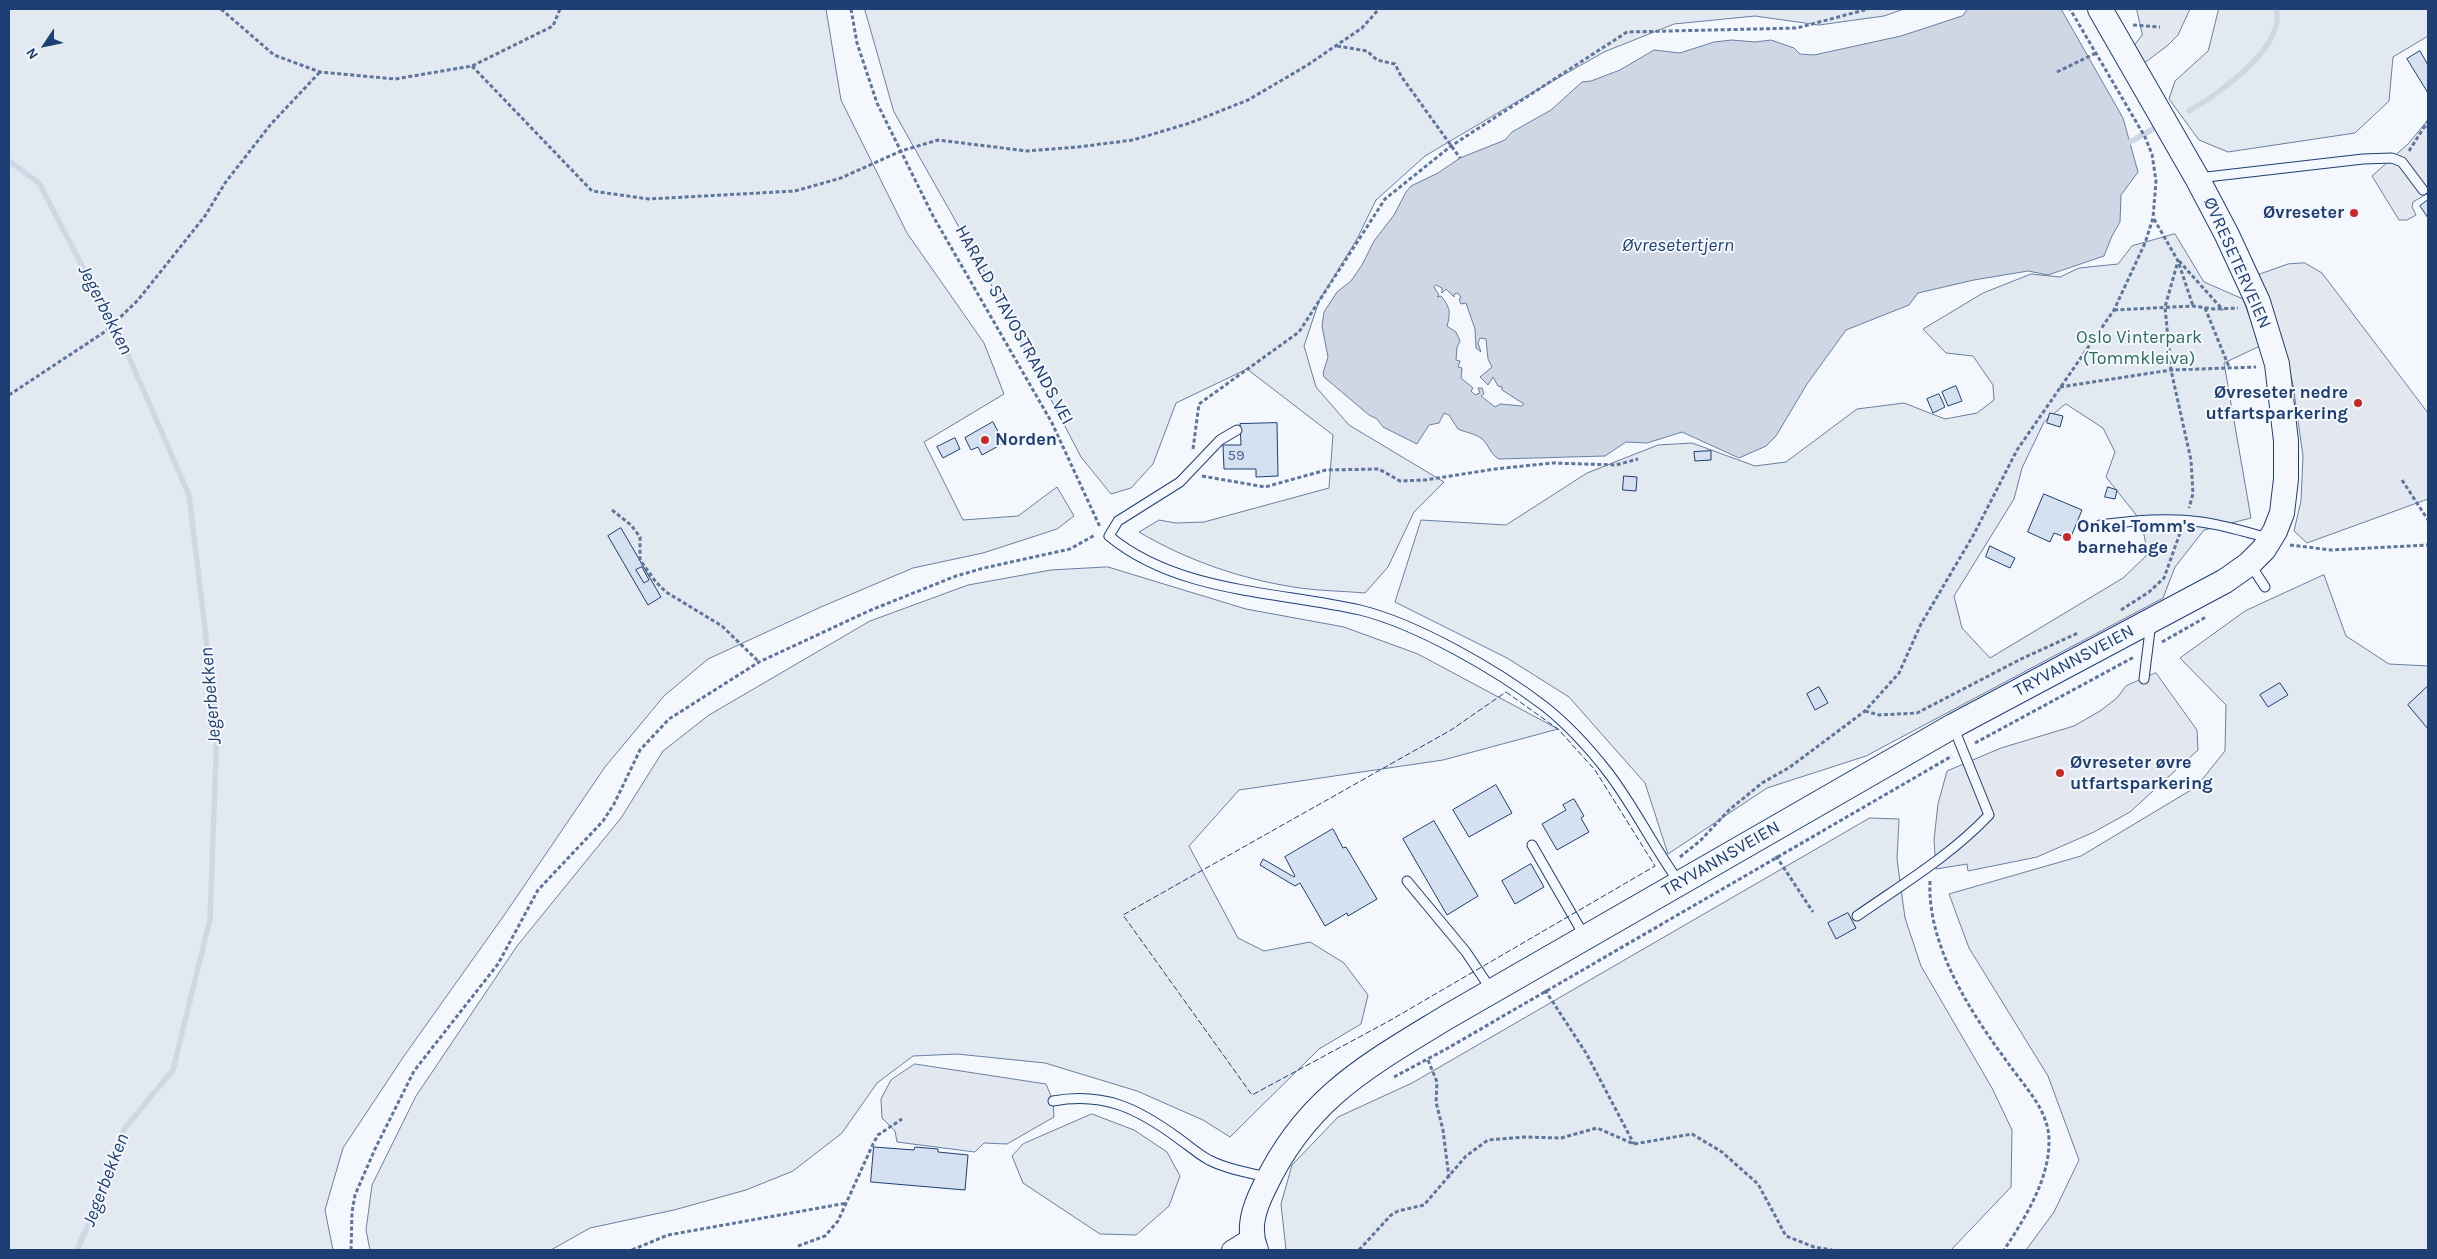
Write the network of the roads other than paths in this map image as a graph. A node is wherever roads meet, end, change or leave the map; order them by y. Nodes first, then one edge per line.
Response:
1 (2100, 9) edge
2 (2198, 178) junction
3 (2423, 190) dead end
4 (1237, 430) dead end
5 (2100, 524) dead end
6 (2276, 544) junction
7 (2249, 564) junction
8 (2265, 587) dead end
9 (2151, 619) junction
10 (2144, 679) dead end
11 (1953, 726) junction
12 (1532, 845) dead end
13 (1674, 875) junction
14 (1407, 880) dead end
15 (1857, 916) dead end
16 (1586, 937) junction
17 (1493, 991) junction
18 (1053, 1101) dead end
19 (1269, 1177) junction
20 (1254, 1244) edge
21 (1231, 1250) edge

1 - 2 street, ØVRESETERVEIEN
2 - 3 lane
2 - 6 street, ØVRESETERVEIEN
4 - 13 lane
5 - 6 lane
6 - 7 street, TRYVANNSVEIEN
7 - 8 lane
7 - 9 street, TRYVANNSVEIEN
9 - 10 lane
9 - 11 street, TRYVANNSVEIEN
11 - 13 street, TRYVANNSVEIEN
11 - 15 lane
12 - 16 lane
13 - 16 street, TRYVANNSVEIEN
14 - 17 lane
16 - 17 street, TRYVANNSVEIEN
17 - 19 street, TRYVANNSVEIEN
18 - 19 lane
19 - 20 street, TRYVANNSVEIEN
20 - 21 street

